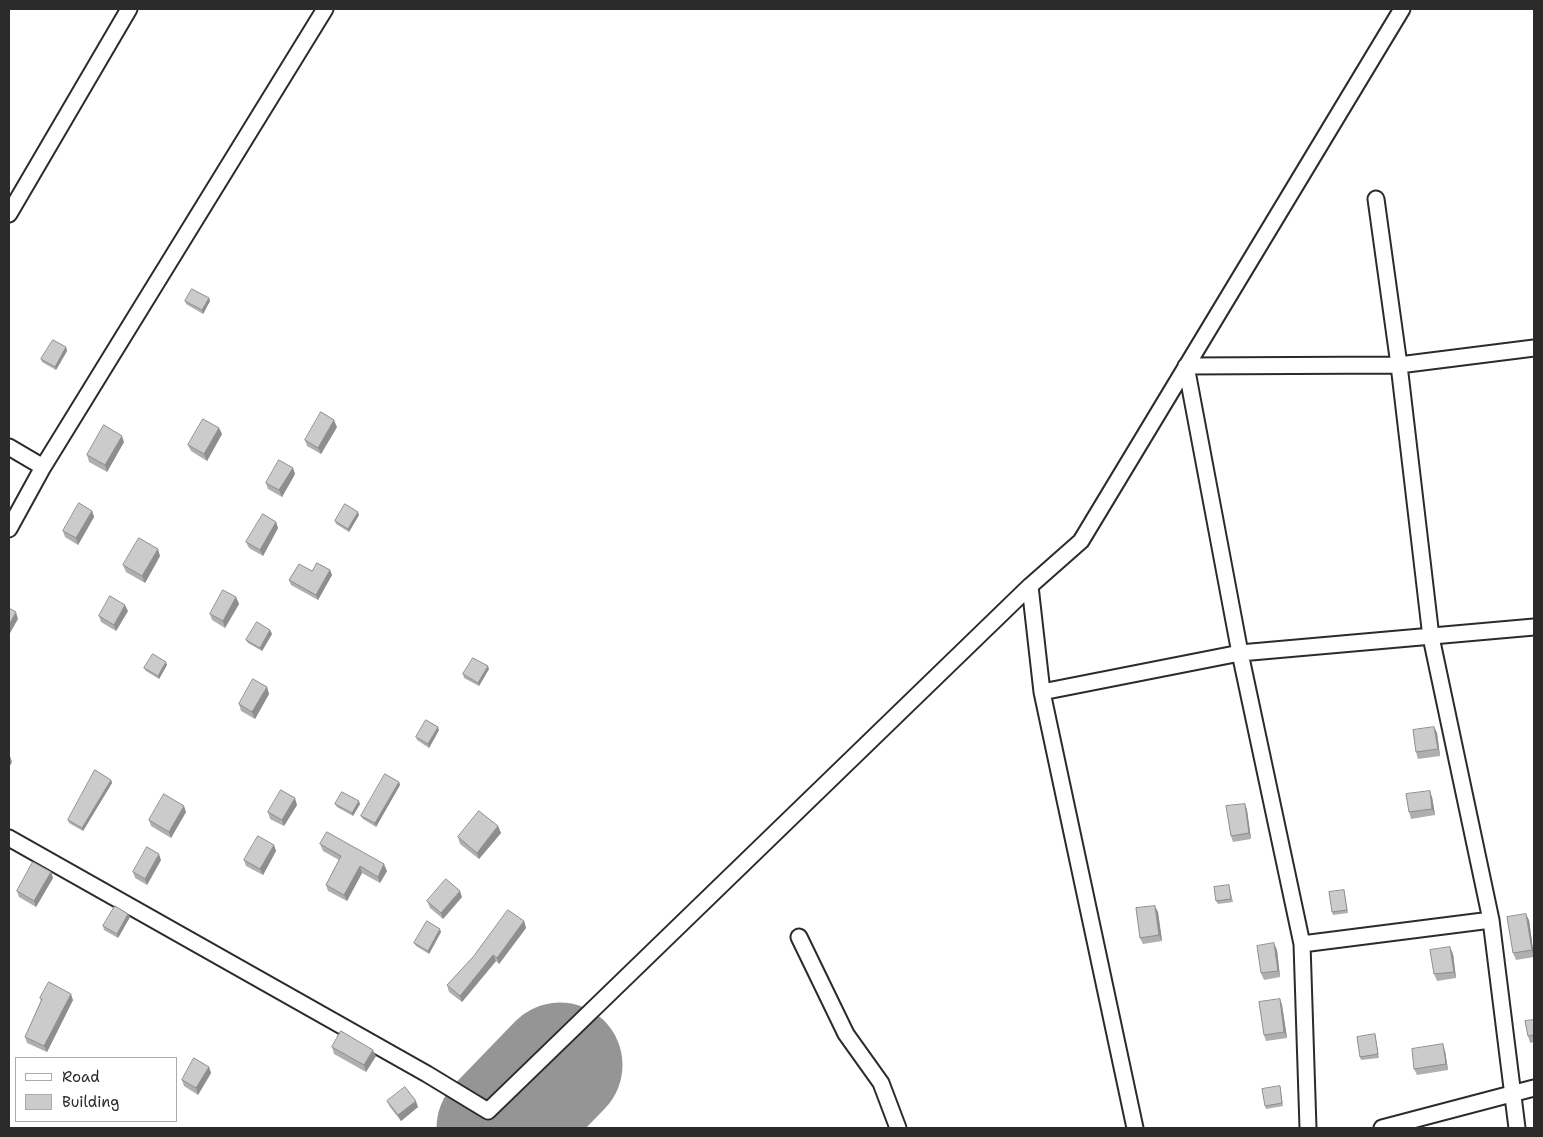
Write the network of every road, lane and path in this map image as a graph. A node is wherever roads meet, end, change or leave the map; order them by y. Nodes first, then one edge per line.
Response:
1 (129, 9) edge
2 (326, 9) edge
3 (1402, 9) edge
4 (1376, 199) dead end
5 (9, 214) edge
6 (1534, 348) edge
7 (1399, 364) junction
8 (1186, 366) junction
9 (9, 447) edge
10 (43, 467) junction
11 (9, 529) edge
12 (1030, 586) junction
13 (1534, 627) edge
14 (1431, 637) junction
15 (1240, 653) junction
16 (1042, 692) junction
17 (9, 838) edge
18 (1491, 920) junction
19 (799, 937) dead end
20 (1302, 944) junction
21 (1534, 1088) edge
22 (1512, 1093) junction
23 (898, 1128) edge
24 (1135, 1128) edge
25 (1308, 1128) edge
26 (1382, 1128) edge
27 (1517, 1128) edge

1 - 5 street
2 - 10 street
3 - 8 street
4 - 7 street
6 - 7 street
7 - 8 street
7 - 14 street
8 - 12 street
8 - 15 street
9 - 10 street
10 - 11 street
12 - 16 street
12 - 17 street
13 - 14 street
14 - 15 street
14 - 18 street
15 - 16 street
15 - 20 street
16 - 24 street
18 - 20 street
18 - 22 street
19 - 23 street
20 - 25 street
21 - 22 street
22 - 26 street
22 - 27 street

